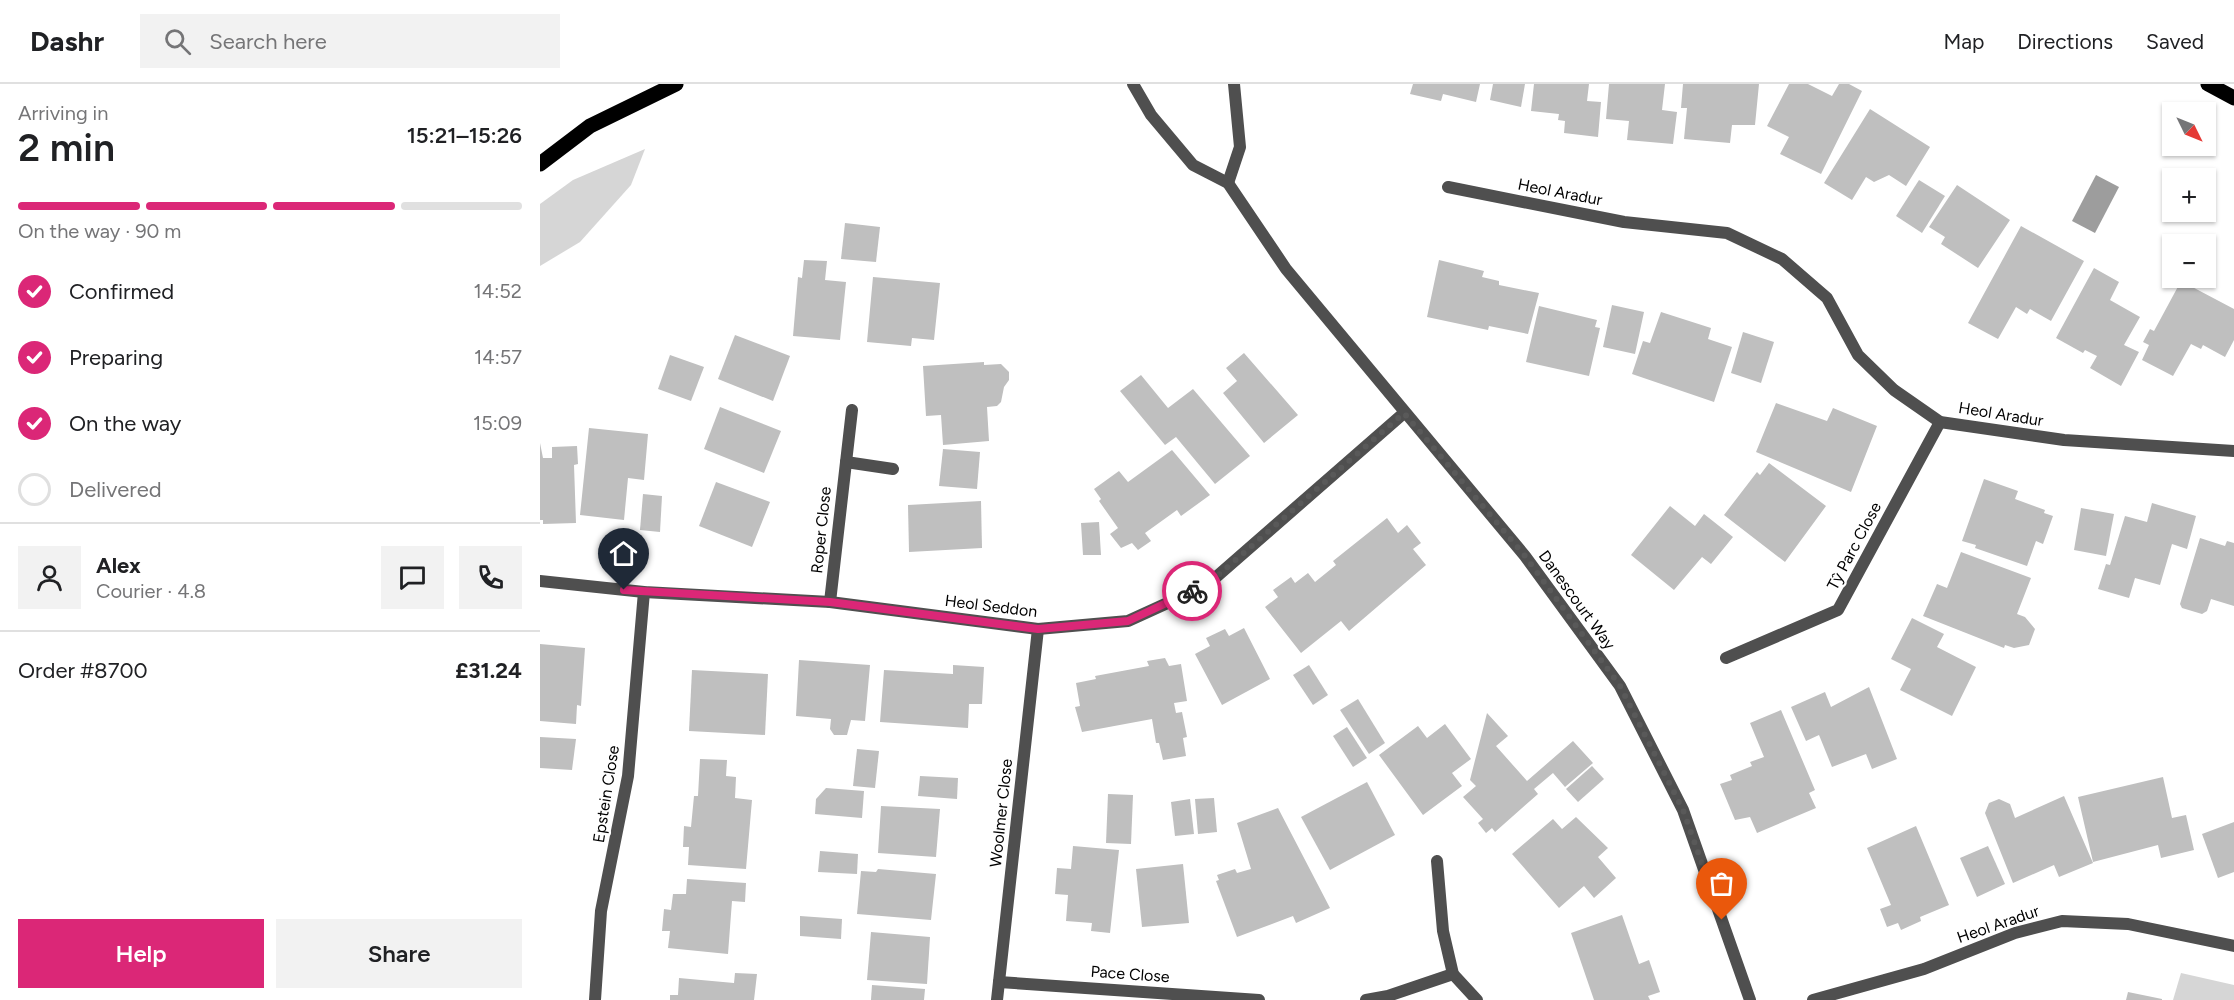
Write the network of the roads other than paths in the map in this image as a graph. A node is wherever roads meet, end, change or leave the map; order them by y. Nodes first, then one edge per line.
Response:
1 (676, 84) edge
2 (1133, 84) edge
3 (1234, 84) edge
4 (2208, 84) edge
5 (2234, 98) edge
6 (540, 164) edge
7 (1228, 183) junction
8 (1448, 187) dead end
9 (852, 410) dead end
10 (1404, 413) junction
11 (1940, 422) junction
12 (2234, 451) edge
13 (846, 462) junction
14 (893, 469) dead end
15 (540, 581) edge
16 (644, 591) junction
17 (830, 602) junction
18 (1038, 629) junction
19 (1726, 658) dead end
20 (1437, 861) dead end
21 (2234, 946) edge
22 (1453, 974) junction
23 (999, 982) junction
24 (595, 1000) edge
25 (997, 1000) edge
26 (1259, 1000) edge
27 (1366, 1000) edge
28 (1477, 1000) edge
29 (1750, 1000) edge
30 (1813, 1000) edge

1 - 6 main road
2 - 7 street, Danescourt Way
3 - 7 street
4 - 5 main road
7 - 10 street, Danescourt Way
8 - 11 street, Heol Aradur
9 - 13 street, Roper Close
10 - 18 street, Heol Seddon
10 - 29 street, Danescourt Way
11 - 12 street, Heol Aradur
11 - 19 street, Tŷ Parc Close
13 - 14 street
13 - 17 street, Roper Close
15 - 16 street, Heol Seddon
16 - 17 street, Heol Seddon
16 - 24 street, Epstein Close
17 - 18 street, Heol Seddon
18 - 23 street, Woolmer Close
20 - 22 street
21 - 30 street, Heol Aradur
22 - 27 street
22 - 28 street
23 - 25 street, Woolmer Close
23 - 26 street, Pace Close

